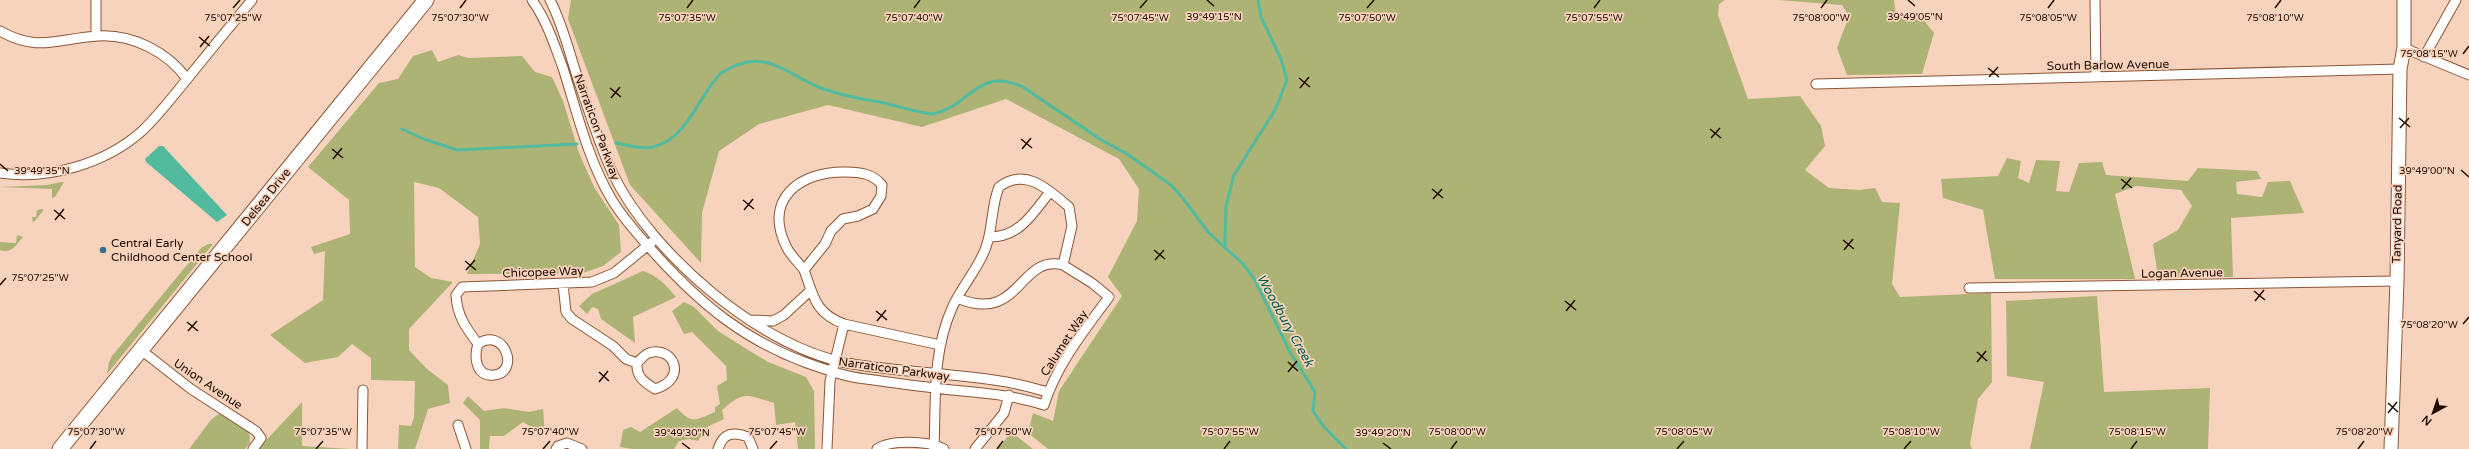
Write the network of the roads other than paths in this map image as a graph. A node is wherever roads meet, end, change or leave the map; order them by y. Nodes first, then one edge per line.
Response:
1 (96, 0) edge
2 (252, 0) edge
3 (426, 0) edge
4 (532, 0) edge
5 (550, 0) edge
6 (2095, 0) edge
7 (2404, 0) edge
8 (2456, 0) edge
9 (0, 31) edge
10 (96, 36) junction
11 (2404, 48) junction
12 (2424, 56) junction
13 (2400, 69) junction
14 (2469, 75) edge
15 (2096, 77) junction
16 (187, 79) junction
17 (1816, 84) dead end
18 (0, 173) edge
19 (1050, 192) junction
20 (657, 237) junction
21 (990, 237) junction
22 (647, 246) junction
23 (1063, 265) junction
24 (804, 270) junction
25 (2396, 281) junction
26 (563, 284) junction
27 (1969, 288) dead end
28 (811, 290) junction
29 (957, 298) junction
30 (750, 320) junction
31 (844, 324) junction
32 (478, 344) dead end
33 (940, 345) junction
34 (140, 350) junction
35 (836, 360) junction
36 (637, 363) junction
37 (833, 372) junction
38 (935, 374) junction
39 (935, 387) junction
40 (363, 390) dead end
41 (1048, 392) junction
42 (1009, 395) junction
43 (1044, 405) joint
44 (458, 425) dead end
45 (934, 446) edge
46 (60, 449) edge
47 (253, 449) edge
48 (362, 449) edge
49 (466, 449) edge
50 (556, 449) edge
51 (582, 449) edge
52 (718, 449) edge
53 (753, 449) edge
54 (826, 449) edge
55 (877, 449) edge
56 (944, 449) edge
57 (975, 449) edge
58 (2391, 449) edge

1 - 10 street
2 - 16 street
3 - 34 main road, Delsea Drive
4 - 22 street, Narraticon Parkway
5 - 20 street, Narraticon Parkway
6 - 15 street
7 - 11 street, Tanyard Road
8 - 12 street
9 - 10 street
10 - 16 street
11 - 12 street
11 - 13 street, Tanyard Road
12 - 14 street
13 - 15 street, South Barlow Avenue
13 - 25 street, Tanyard Road
15 - 17 street, South Barlow Avenue
16 - 18 street
19 - 21 street
19 - 21 street
19 - 23 street
20 - 22 street, Chicopee Way
20 - 30 street, Narraticon Parkway
21 - 29 street
22 - 26 street, Chicopee Way
22 - 37 street, Narraticon Parkway
23 - 29 street
23 - 41 street, Calumet Way
24 - 24 street
24 - 28 street
25 - 27 street, Logan Avenue
25 - 58 street, Tanyard Road
26 - 32 street, Chicopee Way
26 - 36 street
28 - 30 street
28 - 31 street
29 - 33 street
30 - 35 street, Narraticon Parkway
31 - 33 street
31 - 35 street
33 - 38 street
34 - 46 main road, Delsea Drive
34 - 47 street, Union Avenue
35 - 37 street
35 - 38 street, Narraticon Parkway
36 - 36 street
37 - 39 street, Narraticon Parkway
37 - 54 street
38 - 39 street
38 - 41 street, Narraticon Parkway
39 - 42 street, Narraticon Parkway
39 - 45 street
40 - 48 street
41 - 43 street, Calumet Way
42 - 43 street, Narraticon Parkway
42 - 57 street
44 - 49 street
45 - 55 street
45 - 56 street
50 - 51 street
52 - 53 street

